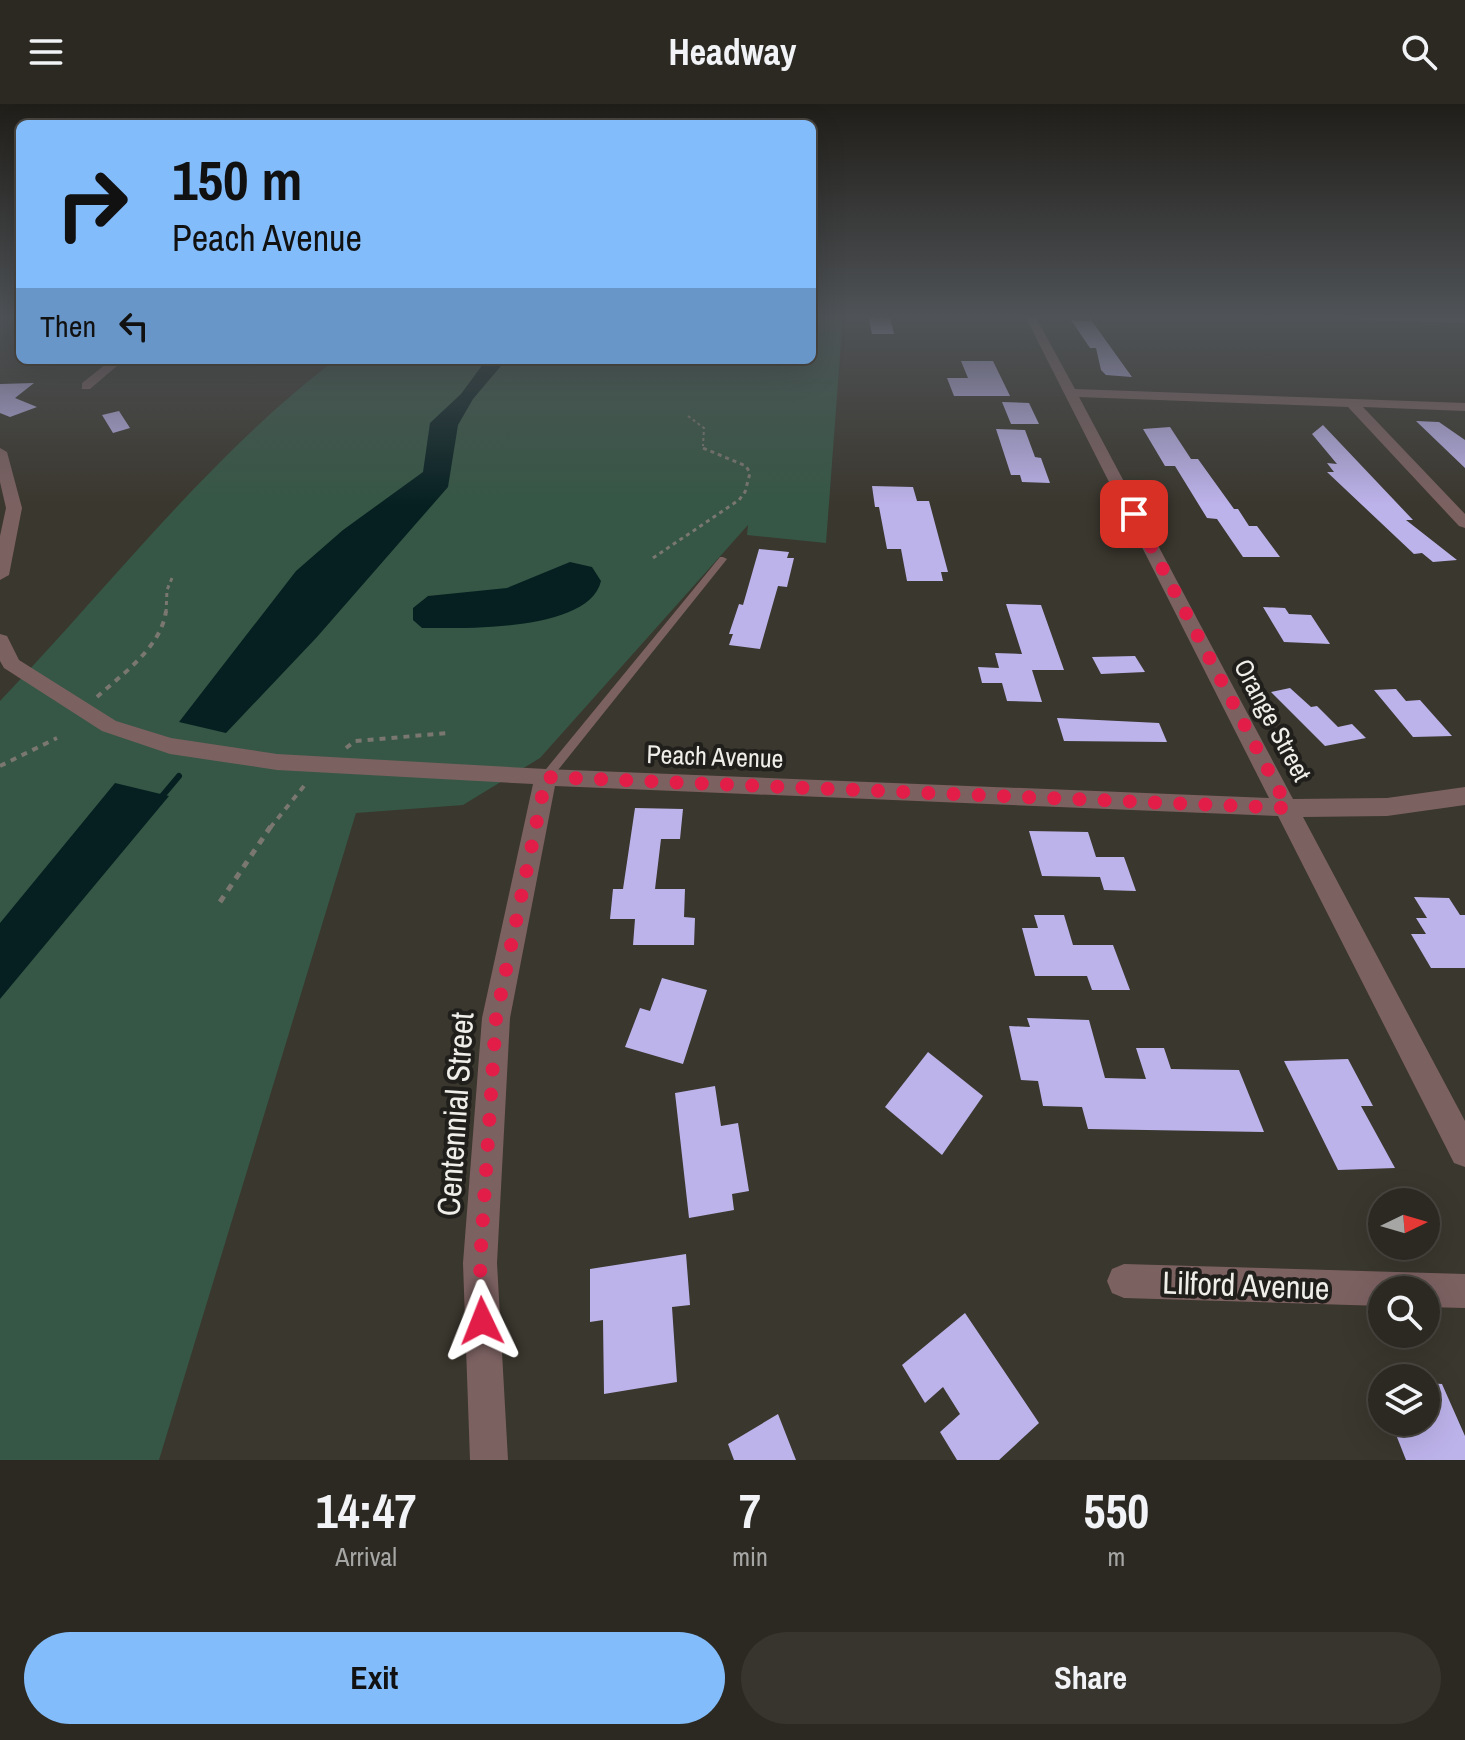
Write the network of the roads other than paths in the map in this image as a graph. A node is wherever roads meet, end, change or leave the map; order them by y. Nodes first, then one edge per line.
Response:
1 (94, 379) edge
2 (1064, 379) edge
3 (86, 386) dead end
4 (1071, 393) junction
5 (1352, 403) junction
6 (1465, 407) edge
7 (0, 452) edge
8 (1465, 523) edge
9 (723, 559) dead end
10 (0, 575) edge
11 (0, 640) edge
12 (546, 777) junction
13 (1465, 796) edge
14 (1288, 808) junction
15 (1465, 1152) edge
16 (1124, 1281) dead end
17 (1465, 1291) edge
18 (489, 1460) edge

1 - 3 street
2 - 4 street, Orange Street
4 - 5 street
4 - 14 street, Orange Street
5 - 6 street
5 - 8 street
7 - 10 street
9 - 12 lane
11 - 12 street, Peach Avenue
12 - 14 street, Peach Avenue
12 - 18 street, Centennial Street
13 - 14 street, Peach Avenue
14 - 15 street, Orange Street
16 - 17 street, Lilford Avenue

